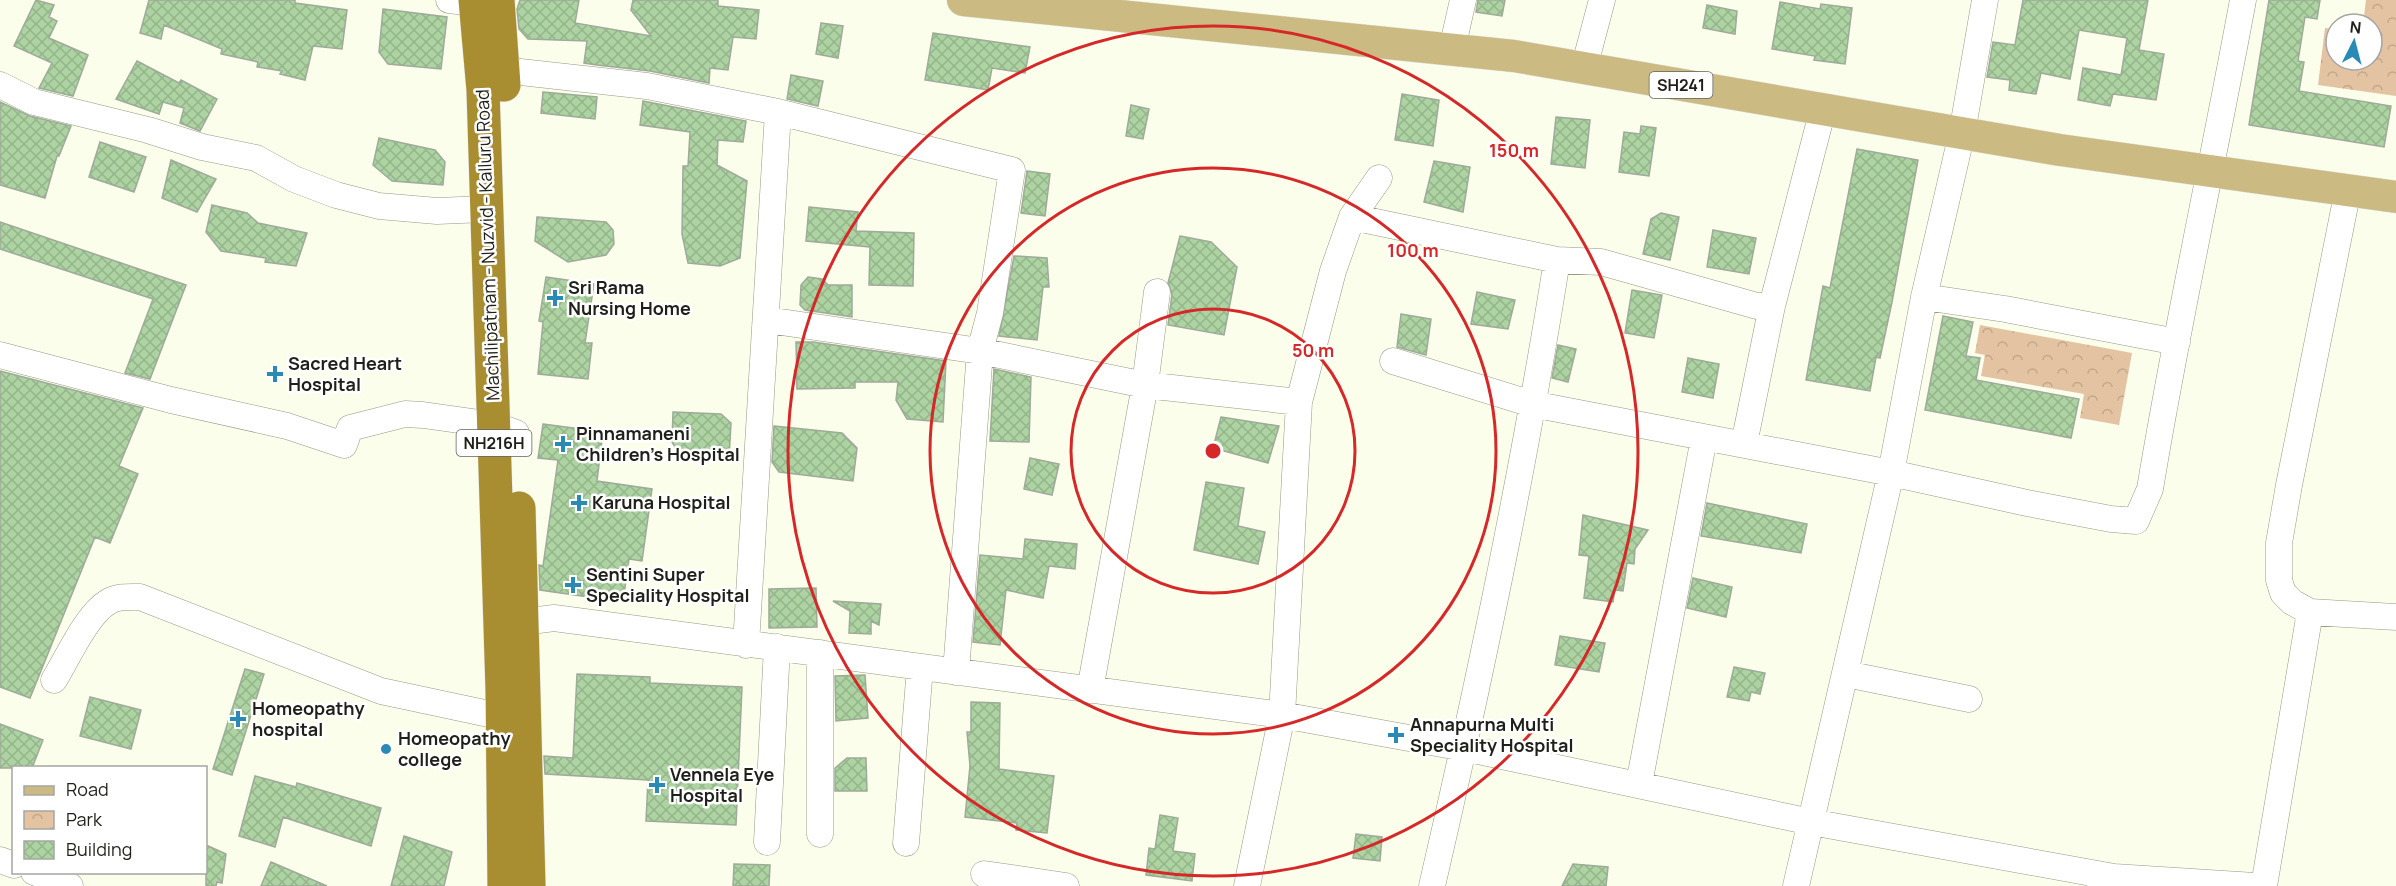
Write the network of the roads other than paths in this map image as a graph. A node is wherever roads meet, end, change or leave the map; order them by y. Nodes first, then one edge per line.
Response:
1 (963, 0) edge
2 (1463, 0) edge
3 (1602, 0) edge
4 (1985, 0) edge
5 (2243, 0) edge
6 (474, 1) edge
7 (1452, 49) junction
8 (1584, 68) junction
9 (503, 70) junction
10 (0, 85) edge
11 (1823, 109) junction
12 (778, 112) junction
13 (1962, 133) junction
14 (2212, 171) junction
15 (1379, 178) dead end
16 (2348, 190) junction
17 (2396, 196) edge
18 (485, 209) junction
19 (1352, 217) junction
20 (1557, 260) junction
21 (1156, 292) dead end
22 (1924, 297) junction
23 (1772, 306) junction
24 (767, 320) junction
25 (2176, 342) junction
26 (980, 351) junction
27 (0, 355) edge
28 (1393, 361) dead end
29 (1145, 385) junction
30 (1299, 402) junction
31 (1532, 404) junction
32 (505, 429) junction
33 (1704, 438) junction
34 (1744, 444) junction
35 (1891, 473) junction
36 (2310, 612) junction
37 (2396, 617) edge
38 (511, 620) junction
39 (746, 645) junction
40 (777, 647) junction
41 (820, 653) junction
42 (920, 667) junction
43 (956, 672) junction
44 (1846, 674) junction
45 (54, 680) dead end
46 (1090, 690) junction
47 (1969, 699) dead end
48 (1282, 715) junction
49 (503, 717) junction
50 (1464, 748) junction
51 (1639, 784) junction
52 (1811, 822) junction
53 (820, 834) dead end
54 (767, 843) dead end
55 (906, 843) dead end
56 (37, 874) edge
57 (984, 874) dead end
58 (2107, 881) edge
59 (70, 886) edge
60 (504, 886) edge
61 (529, 886) edge
62 (1066, 886) edge
63 (1247, 886) edge
64 (1431, 886) edge
65 (1796, 886) edge
66 (2255, 886) edge
67 (2264, 886) edge

1 - 7 main road, SH241
2 - 7 street
3 - 8 street
4 - 13 street
5 - 14 street
6 - 9 highway, Machilipatnam - Nuzvid - Kalluru Road / NH216H
6 - 18 highway, Machilipatnam - Nuzvid - Kalluru Road / NH216H
7 - 8 main road, SH241
8 - 11 main road, SH241
9 - 12 street
9 - 32 highway, Machilipatnam - Nuzvid - Kalluru Road / NH216H
10 - 18 street
11 - 13 main road, SH241
11 - 23 street
12 - 24 street
12 - 26 street
13 - 14 main road, SH241
13 - 22 street
14 - 16 main road, SH241
14 - 25 street
15 - 19 street
16 - 17 main road, SH241
16 - 36 street
18 - 32 highway, Machilipatnam - Nuzvid - Kalluru Road / NH216H
19 - 20 street
19 - 30 street
20 - 23 street
20 - 31 street
21 - 29 street
22 - 25 street
22 - 35 street
23 - 34 street
24 - 26 street
24 - 39 street
25 - 35 street
26 - 29 street
26 - 43 street
27 - 32 street
28 - 31 street
29 - 30 street
29 - 46 street
30 - 48 street
31 - 33 street
31 - 50 street
32 - 38 highway, Machilipatnam - Nuzvid - Kalluru Road / NH216H
33 - 34 street
33 - 51 street
34 - 35 street
35 - 44 street
36 - 37 street
36 - 67 street
38 - 39 street
38 - 49 highway, Machilipatnam - Nuzvid - Kalluru Road / NH216H
38 - 61 highway, Machilipatnam - Nuzvid - Kalluru Road / NH216H
39 - 40 street
40 - 41 street
40 - 54 street
41 - 42 street
41 - 53 street
42 - 43 street
42 - 55 street
43 - 46 street
44 - 47 street
44 - 52 street
45 - 49 street
46 - 48 street
48 - 50 street
48 - 63 street
49 - 60 highway, Machilipatnam - Nuzvid - Kalluru Road / NH216H
50 - 51 street
50 - 64 street
51 - 52 street
52 - 58 street
52 - 65 street
56 - 59 street
57 - 62 street
58 - 66 street

